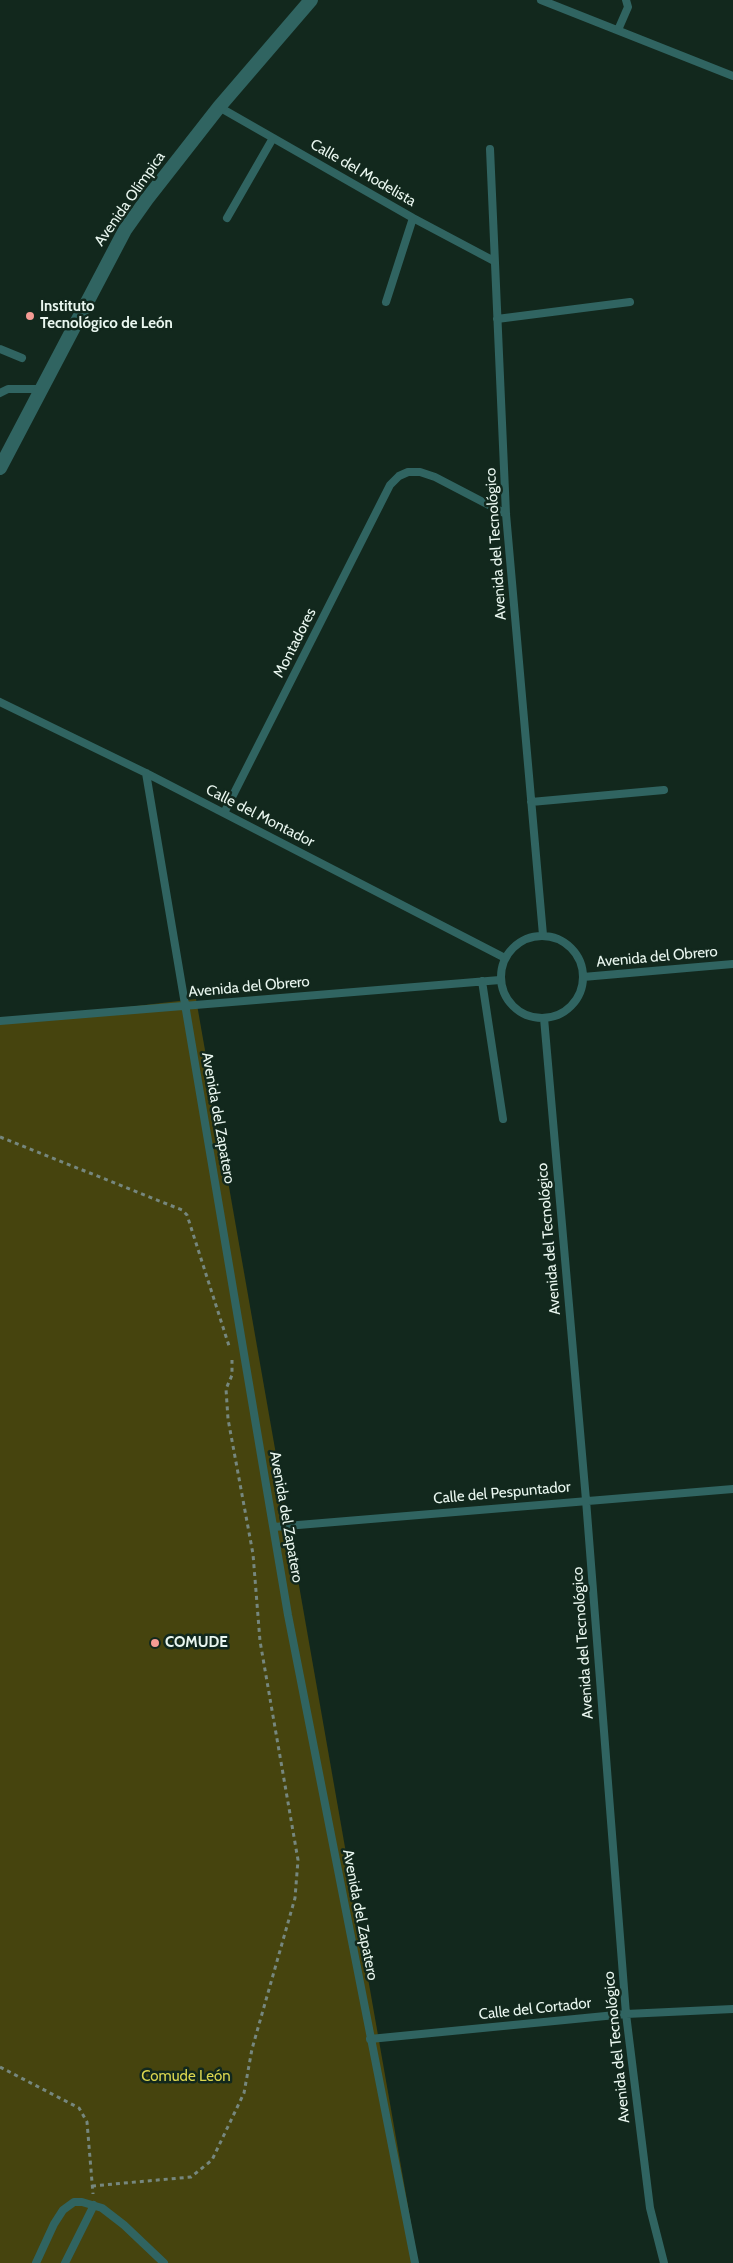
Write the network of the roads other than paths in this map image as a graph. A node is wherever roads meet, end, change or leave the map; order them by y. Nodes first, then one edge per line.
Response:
1 (311, 0) edge
2 (540, 0) edge
3 (626, 0) edge
4 (618, 30) junction
5 (733, 76) edge
6 (219, 107) junction
7 (273, 138) junction
8 (490, 149) dead end
9 (227, 218) dead end
10 (413, 218) junction
11 (494, 260) junction
12 (386, 302) dead end
13 (630, 302) dead end
14 (497, 319) junction
15 (0, 349) edge
16 (22, 358) dead end
17 (41, 389) junction
18 (0, 393) edge
19 (0, 468) edge
20 (506, 514) junction
21 (0, 702) edge
22 (146, 773) junction
23 (664, 790) dead end
24 (531, 802) junction
25 (224, 813) junction
26 (543, 935) junction
27 (505, 958) junction
28 (733, 964) edge
29 (582, 977) junction
30 (500, 980) junction
31 (482, 981) junction
32 (185, 1006) junction
33 (544, 1018) junction
34 (0, 1021) edge
35 (503, 1119) dead end
36 (733, 1489) edge
37 (586, 1500) junction
38 (274, 1527) junction
39 (733, 2008) edge
40 (626, 2014) junction
41 (370, 2039) junction
42 (94, 2205) junction
43 (36, 2263) edge
44 (66, 2263) edge
45 (164, 2263) edge
46 (415, 2263) edge
47 (664, 2263) edge

1 - 6 street, Avenida Olímpica
2 - 4 lane
3 - 4 lane
4 - 5 lane
6 - 7 lane, Calle del Modelista
6 - 17 street, Avenida Olímpica
7 - 9 lane
7 - 10 lane, Calle del Modelista
8 - 11 lane, Avenida del Tecnológico
10 - 11 lane, Calle del Modelista
10 - 12 lane
11 - 14 lane, Avenida del Tecnológico
13 - 14 lane
14 - 20 lane, Avenida del Tecnológico
15 - 16 lane
17 - 18 lane
17 - 19 street, Avenida Olímpica
20 - 24 lane, Avenida del Tecnológico
20 - 25 lane, Montadores
21 - 22 lane, Calle del Montador
22 - 25 lane, Calle del Montador
22 - 32 lane, Avenida del Zapatero
23 - 24 lane
24 - 26 lane, Avenida del Tecnológico
25 - 27 lane, Calle del Montador
26 - 27 lane
26 - 29 lane, Avenida del Obrero
27 - 30 lane
28 - 29 lane, Avenida del Obrero
29 - 33 lane, Avenida del Obrero
30 - 31 lane, Avenida del Obrero
30 - 33 lane
31 - 32 lane, Avenida del Obrero
31 - 35 lane
32 - 34 lane, Avenida del Obrero
32 - 38 lane, Avenida del Zapatero
33 - 37 lane, Avenida del Tecnológico
36 - 37 lane, Calle del Pespuntador
37 - 38 lane, Calle del Pespuntador
37 - 40 lane, Avenida del Tecnológico
38 - 41 lane, Avenida del Zapatero
39 - 40 lane, Calle del Cortador
40 - 41 lane, Calle del Cortador
40 - 47 lane, Avenida del Tecnológico
41 - 46 lane, Avenida del Zapatero
42 - 43 lane
42 - 44 lane
42 - 45 lane

